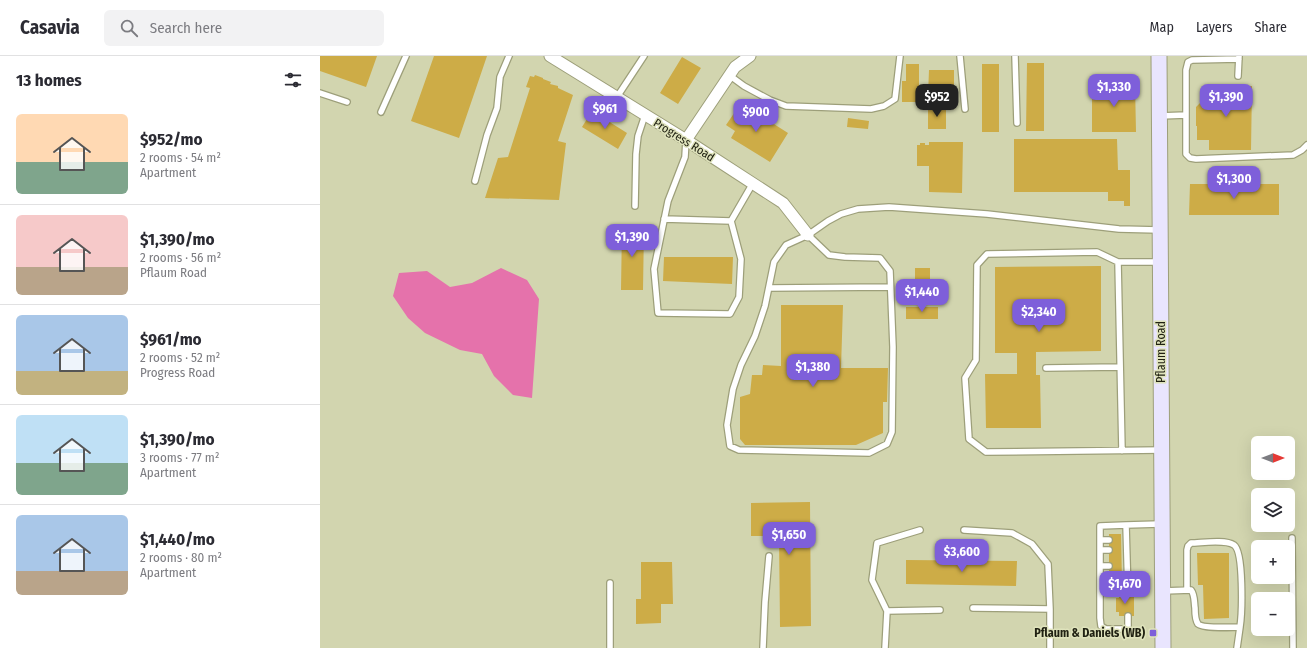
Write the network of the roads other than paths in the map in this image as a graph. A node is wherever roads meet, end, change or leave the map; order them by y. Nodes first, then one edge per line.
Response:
1 (406, 56) edge
2 (509, 56) edge
3 (550, 56) edge
4 (644, 56) edge
5 (750, 56) edge
6 (900, 56) edge
7 (960, 56) edge
8 (1016, 56) edge
9 (1159, 56) edge
10 (1239, 57) edge
11 (729, 75) junction
12 (1238, 76) dead end
13 (320, 93) edge
14 (617, 97) junction
15 (347, 102) dead end
16 (965, 109) dead end
17 (381, 112) dead end
18 (645, 115) junction
19 (1186, 115) junction
20 (1160, 116) junction
21 (1017, 123) dead end
22 (686, 140) junction
23 (1307, 145) edge
24 (475, 181) dead end
25 (753, 183) junction
26 (635, 206) dead end
27 (664, 219) junction
28 (731, 221) junction
29 (1160, 230) junction
30 (808, 236) junction
31 (1118, 262) junction
32 (1161, 262) junction
33 (890, 287) junction
34 (769, 288) junction
35 (1120, 367) junction
36 (1046, 368) dead end
37 (1122, 450) junction
38 (1162, 450) junction
39 (1163, 524) junction
40 (1126, 525) junction
41 (920, 530) dead end
42 (964, 530) dead end
43 (1292, 538) dead end
44 (1100, 540) junction
45 (1109, 540) dead end
46 (1100, 550) junction
47 (1109, 550) dead end
48 (769, 556) dead end
49 (1100, 566) junction
50 (1109, 566) dead end
51 (1100, 577) junction
52 (1109, 577) dead end
53 (610, 583) dead end
54 (1188, 589) junction
55 (1163, 591) junction
56 (1128, 594) dead end
57 (974, 608) dead end
58 (1050, 609) junction
59 (940, 610) dead end
60 (887, 611) junction
61 (1128, 616) dead end
62 (1240, 627) junction
63 (610, 648) edge
64 (763, 648) edge
65 (885, 648) edge
66 (1050, 648) edge
67 (1163, 648) edge
68 (1237, 648) edge
69 (1294, 648) edge

1 - 17 lane
2 - 24 lane
3 - 14 street, Progress Road
4 - 14 lane
5 - 11 street
6 - 11 lane
7 - 16 lane
8 - 21 lane
9 - 20 street, Pflaum Road
10 - 12 lane
10 - 19 lane
11 - 22 street
13 - 15 lane
14 - 18 street, Progress Road
18 - 22 street, Progress Road
18 - 26 lane
19 - 20 lane
19 - 23 lane
20 - 29 street, Pflaum Road
22 - 25 street, Progress Road
22 - 27 lane
25 - 28 lane
25 - 30 street, Progress Road
27 - 28 lane
27 - 28 lane
29 - 30 lane
29 - 32 street, Pflaum Road
30 - 33 lane
30 - 34 lane
31 - 32 lane
31 - 35 lane
31 - 37 lane
32 - 38 street, Pflaum Road
33 - 34 lane
33 - 34 lane
35 - 36 lane
35 - 37 lane
37 - 38 lane
38 - 39 street, Pflaum Road
39 - 40 lane
39 - 55 street, Pflaum Road
40 - 44 lane
40 - 56 lane
41 - 60 lane
42 - 58 lane
43 - 69 lane
44 - 45 lane
44 - 46 lane
46 - 47 lane
46 - 49 lane
48 - 64 lane
49 - 50 lane
49 - 51 lane
51 - 52 lane
51 - 61 lane
53 - 63 lane
54 - 55 lane
54 - 62 lane
54 - 62 lane
55 - 67 street, Pflaum Road
57 - 58 lane
58 - 66 lane
59 - 60 lane
60 - 65 lane
62 - 68 lane

